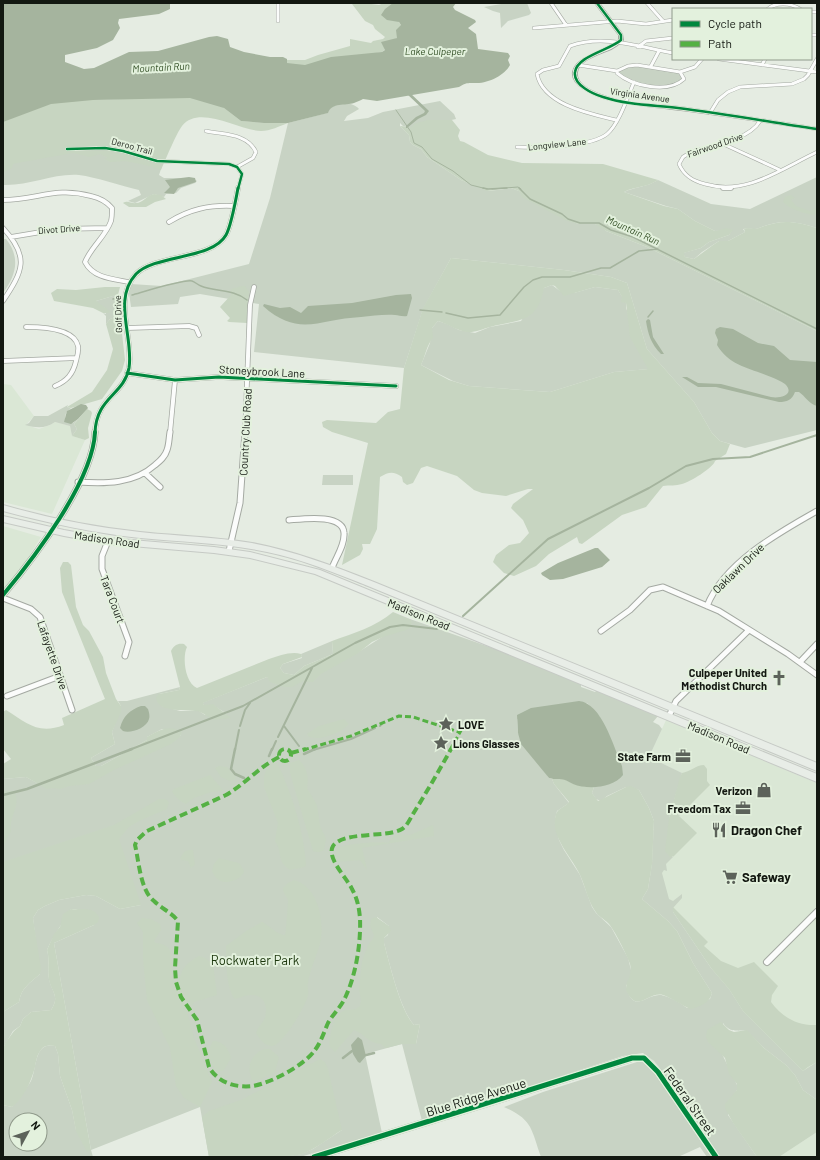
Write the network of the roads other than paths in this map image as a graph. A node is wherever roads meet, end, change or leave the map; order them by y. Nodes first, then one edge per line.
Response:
1 (278, 3) edge
2 (551, 3) edge
3 (597, 3) edge
4 (647, 3) edge
5 (769, 8) edge
6 (799, 8) edge
7 (672, 20) edge
8 (278, 21) dead end
9 (663, 21) junction
10 (611, 22) junction
11 (566, 25) junction
12 (534, 28) dead end
13 (672, 38) edge
14 (618, 43) junction
15 (638, 47) junction
16 (659, 51) junction
17 (672, 53) edge
18 (817, 59) edge
19 (701, 60) edge
20 (726, 60) edge
21 (764, 60) edge
22 (578, 65) junction
23 (762, 65) junction
24 (651, 66) junction
25 (618, 71) junction
26 (810, 71) junction
27 (680, 72) junction
28 (817, 72) edge
29 (634, 82) junction
30 (625, 103) junction
31 (710, 113) junction
32 (616, 120) junction
33 (760, 121) junction
34 (817, 129) edge
35 (206, 131) dead end
36 (722, 143) junction
37 (517, 147) dead end
38 (67, 149) dead end
39 (817, 152) edge
40 (237, 166) junction
41 (780, 170) junction
42 (3, 200) edge
43 (233, 206) junction
44 (169, 222) dead end
45 (3, 228) edge
46 (107, 228) junction
47 (11, 237) junction
48 (129, 282) junction
49 (254, 287) dead end
50 (3, 301) edge
51 (26, 327) dead end
52 (126, 328) junction
53 (199, 335) dead end
54 (76, 358) junction
55 (3, 361) edge
56 (127, 373) junction
57 (247, 379) junction
58 (175, 380) junction
59 (55, 386) dead end
60 (396, 386) dead end
61 (145, 473) junction
62 (78, 482) junction
63 (160, 487) dead end
64 (3, 508) edge
65 (817, 511) edge
66 (3, 519) edge
67 (289, 520) dead end
68 (58, 522) junction
69 (53, 531) junction
70 (108, 541) junction
71 (231, 543) junction
72 (229, 551) junction
73 (332, 568) junction
74 (3, 595) edge
75 (3, 598) edge
76 (707, 606) junction
77 (749, 630) junction
78 (602, 631) dead end
79 (817, 644) edge
80 (125, 656) dead end
81 (800, 662) junction
82 (817, 675) edge
83 (60, 676) junction
84 (7, 696) dead end
85 (72, 710) dead end
86 (671, 712) junction
87 (817, 767) edge
88 (817, 778) edge
89 (817, 912) edge
90 (767, 962) dead end
91 (644, 1058) joint
92 (314, 1157) edge
93 (716, 1157) edge

1 - 8 street
2 - 11 street
3 - 10 street
4 - 9 street
5 - 6 street
7 - 9 street
9 - 10 street
10 - 11 street
10 - 14 street
11 - 12 street
13 - 15 street
14 - 15 street
14 - 22 street
14 - 32 street
15 - 16 street
16 - 17 street
16 - 24 street
18 - 26 street
19 - 27 street
20 - 23 street
21 - 23 street
22 - 25 street
22 - 30 street, Virginia Avenue
23 - 26 street
24 - 25 street
24 - 27 street
25 - 29 street
26 - 28 street
26 - 31 street
27 - 29 street
29 - 30 street, Longview Lane
30 - 31 street, Virginia Avenue
30 - 32 street, Longview Lane
31 - 33 street, Virginia Avenue
32 - 37 street, Longview Lane
33 - 34 street, Virginia Avenue
33 - 36 street, Fairwood Drive
35 - 40 street
36 - 41 street
36 - 41 street, Fairwood Drive
38 - 40 street, Deroo Trail
39 - 41 street, Fairwood Drive
40 - 43 street, Golf Drive
42 - 46 street
43 - 44 street
43 - 48 street, Golf Drive
45 - 47 street
46 - 47 street, Divot Drive
46 - 48 street
47 - 50 street
48 - 52 street, Golf Drive
49 - 57 street, Country Club Road
51 - 54 street
52 - 53 street
52 - 56 street, Golf Drive
54 - 55 street
54 - 59 street
56 - 58 street, Stoneybrook Lane
56 - 62 street, Golf Drive
57 - 58 street, Stoneybrook Lane
57 - 60 street, Stoneybrook Lane
57 - 71 street, Country Club Road
58 - 61 street
61 - 62 street
61 - 63 street
62 - 68 street, Golf Drive
64 - 68 main road, Madison Road
65 - 76 street, Oaklawn Drive
66 - 69 main road, Madison Road
67 - 73 street
68 - 69 street, Golf Drive
68 - 71 main road, Madison Road
69 - 70 main road, Madison Road
69 - 74 street, Golf Drive
70 - 72 main road, Madison Road
70 - 80 street, Tara Court
71 - 72 street, Country Club Road
71 - 73 main road, Madison Road
72 - 86 main road, Madison Road
73 - 86 main road, Madison Road
75 - 83 street, Lafayette Drive
76 - 77 street, Oaklawn Drive
76 - 78 street
77 - 81 street, Oaklawn Drive
77 - 86 street
79 - 81 street
81 - 82 street, Oaklawn Drive
83 - 84 street
83 - 85 street, Lafayette Drive
86 - 87 main road, Madison Road
86 - 88 main road, Madison Road
89 - 90 street
91 - 92 street, Blue Ridge Avenue
91 - 93 street, Federal Street

